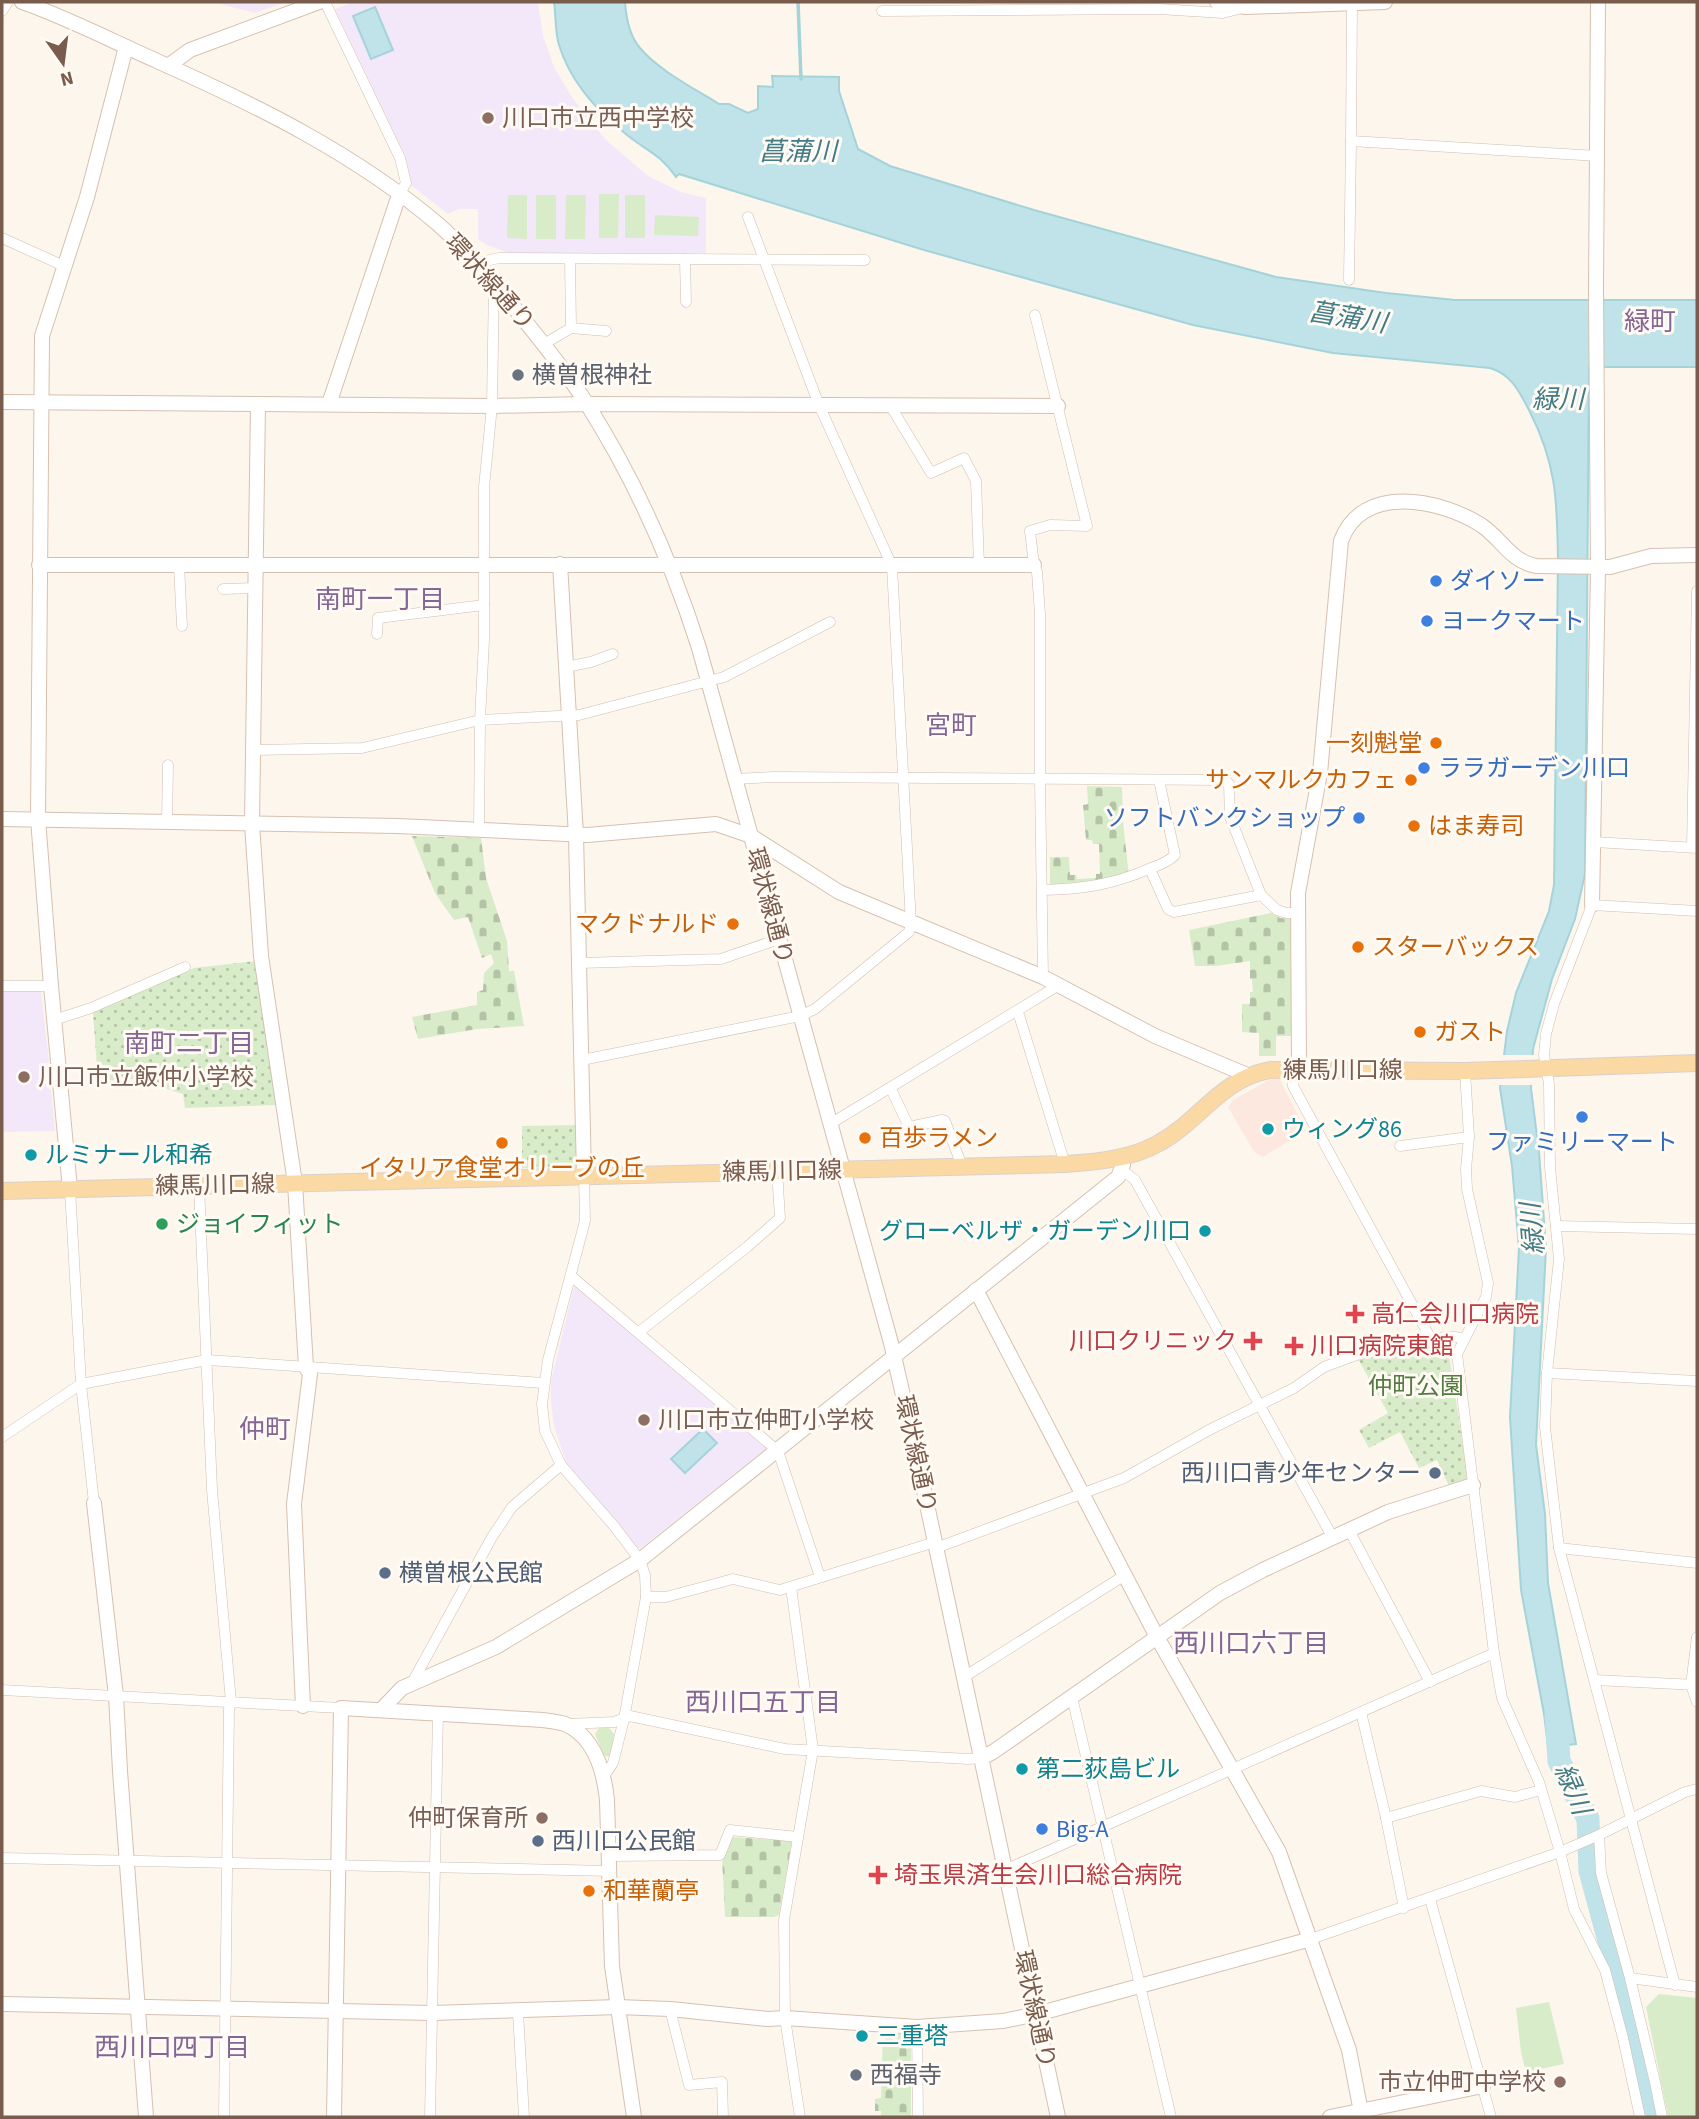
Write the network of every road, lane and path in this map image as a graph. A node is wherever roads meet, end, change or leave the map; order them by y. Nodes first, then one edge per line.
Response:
1 (8, 2) edge
2 (22, 2) edge
3 (319, 2) edge
4 (325, 2) edge
5 (1217, 2) edge
6 (1385, 2) edge
7 (1598, 2) edge
8 (1352, 4) junction
9 (1246, 7) junction
10 (2, 11) edge
11 (882, 11) dead end
12 (126, 47) junction
13 (168, 66) junction
14 (1351, 141) junction
15 (1598, 156) junction
16 (400, 195) junction
17 (748, 217) dead end
18 (2, 238) edge
19 (570, 258) junction
20 (685, 259) junction
21 (763, 259) junction
22 (865, 260) dead end
23 (476, 263) junction
24 (64, 266) junction
25 (1349, 281) dead end
26 (494, 282) junction
27 (686, 302) dead end
28 (1035, 315) dead end
29 (571, 328) junction
30 (606, 331) dead end
31 (544, 344) junction
32 (2, 402) edge
33 (41, 402) junction
34 (258, 404) junction
35 (329, 404) junction
36 (587, 404) junction
37 (818, 405) junction
38 (890, 405) junction
39 (492, 406) junction
40 (1058, 406) junction
41 (1697, 555) edge
42 (256, 564) junction
43 (483, 564) junction
44 (560, 564) junction
45 (670, 564) junction
46 (39, 565) junction
47 (179, 565) junction
48 (979, 565) junction
49 (1034, 565) junction
50 (892, 566) junction
51 (1594, 568) junction
52 (256, 588) junction
53 (223, 589) dead end
54 (1697, 591) edge
55 (484, 605) junction
56 (831, 622) dead end
57 (181, 626) dead end
58 (377, 634) dead end
59 (613, 654) dead end
60 (566, 667) junction
61 (709, 681) junction
62 (569, 716) junction
63 (480, 720) junction
64 (253, 750) junction
65 (168, 765) dead end
66 (904, 778) junction
67 (735, 779) junction
68 (1040, 779) junction
69 (1159, 780) junction
70 (2, 819) edge
71 (38, 819) junction
72 (167, 822) junction
73 (252, 824) junction
74 (479, 829) junction
75 (576, 835) junction
76 (751, 836) junction
77 (1594, 842) junction
78 (1695, 847) edge
79 (1150, 869) junction
80 (1042, 890) junction
81 (1261, 895) junction
82 (1592, 905) junction
83 (1697, 911) edge
84 (1298, 913) junction
85 (911, 924) junction
86 (779, 939) junction
87 (579, 963) junction
88 (185, 967) dead end
89 (1043, 976) junction
90 (1059, 985) junction
91 (2, 986) edge
92 (51, 986) junction
93 (1018, 1012) junction
94 (800, 1016) junction
95 (54, 1020) junction
96 (582, 1060) junction
97 (1697, 1063) edge
98 (1541, 1069) junction
99 (1295, 1070) junction
100 (1465, 1071) junction
101 (1247, 1076) junction
102 (891, 1089) junction
103 (830, 1124) junction
104 (1469, 1137) junction
105 (1400, 1146) dead end
106 (1122, 1163) junction
107 (1065, 1164) junction
108 (962, 1166) junction
109 (843, 1169) junction
110 (777, 1171) junction
111 (584, 1175) junction
112 (295, 1183) junction
113 (199, 1186) junction
114 (70, 1189) junction
115 (2, 1191) edge
116 (1556, 1226) junction
117 (1697, 1229) edge
118 (571, 1276) junction
119 (976, 1290) junction
120 (639, 1332) junction
121 (1463, 1339) junction
122 (1432, 1341) junction
123 (894, 1357) junction
124 (207, 1360) junction
125 (306, 1367) junction
126 (1547, 1373) junction
127 (1697, 1381) edge
128 (544, 1383) junction
129 (80, 1384) junction
130 (1260, 1405) junction
131 (2, 1437) edge
132 (778, 1451) junction
133 (561, 1465) junction
134 (1473, 1485) junction
135 (1082, 1493) junction
136 (94, 1503) joint
137 (1349, 1530) junction
138 (1333, 1538) junction
139 (936, 1545) junction
140 (1559, 1548) junction
141 (640, 1560) junction
142 (1697, 1563) edge
143 (1125, 1576) junction
144 (820, 1577) junction
145 (790, 1587) junction
146 (646, 1597) junction
147 (1157, 1637) junction
148 (1697, 1637) edge
149 (1494, 1653) junction
150 (964, 1677) junction
151 (1595, 1680) junction
152 (413, 1681) junction
153 (1430, 1682) junction
154 (1694, 1685) edge
155 (2, 1690) edge
156 (116, 1696) junction
157 (1072, 1697) junction
158 (231, 1702) junction
159 (1697, 1702) edge
160 (303, 1706) junction
161 (341, 1707) junction
162 (382, 1709) junction
163 (1361, 1712) junction
164 (438, 1713) junction
165 (624, 1719) junction
166 (566, 1724) junction
167 (813, 1750) junction
168 (981, 1758) junction
169 (1233, 1770) junction
170 (604, 1776) junction
171 (1697, 1789) edge
172 (1541, 1790) junction
173 (1386, 1818) junction
174 (1631, 1819) junction
175 (1103, 1827) junction
176 (1599, 1835) junction
177 (798, 1837) junction
178 (1561, 1852) junction
179 (2, 1858) edge
180 (127, 1861) junction
181 (227, 1863) junction
182 (610, 1864) junction
183 (338, 1865) junction
184 (435, 1867) junction
185 (1005, 1870) junction
186 (1430, 1899) junction
187 (1404, 1908) junction
188 (1311, 1939) junction
189 (1630, 1978) junction
190 (1675, 1985) junction
191 (1140, 1986) junction
192 (1697, 1987) edge
193 (2, 2004) edge
194 (138, 2007) junction
195 (618, 2007) junction
196 (225, 2009) junction
197 (670, 2009) junction
198 (519, 2011) junction
199 (336, 2012) junction
200 (432, 2014) junction
201 (1037, 2014) junction
202 (785, 2018) junction
203 (917, 2027) junction
204 (1483, 2087) junction
205 (1361, 2114) edge
206 (146, 2117) edge
207 (224, 2117) edge
208 (334, 2117) edge
209 (430, 2117) edge
210 (524, 2117) edge
211 (634, 2117) edge
212 (723, 2117) edge
213 (800, 2117) edge
214 (918, 2117) edge
215 (1058, 2117) edge
216 (1171, 2117) edge
217 (1330, 2117) edge
218 (1491, 2117) edge
219 (1640, 2117) edge
220 (1661, 2117) edge

1 - 10 street
2 - 12 street, 環状線通り
3 - 13 street
4 - 16 street
5 - 9 street
6 - 8 street
7 - 15 street
8 - 9 street
8 - 14 street
9 - 11 street
12 - 13 street, 環状線通り
12 - 24 street
13 - 16 street, 環状線通り
14 - 15 street
14 - 25 street
15 - 51 street
16 - 23 street, 環状線通り
16 - 35 street
17 - 21 street
18 - 24 street
19 - 20 street
19 - 23 street
19 - 29 street
20 - 21 street
20 - 27 street
21 - 22 street
21 - 37 street
23 - 26 street, 環状線通り
24 - 33 street
26 - 31 street, 環状線通り
26 - 39 street
28 - 40 street
29 - 30 street
29 - 31 street
31 - 36 street, 環状線通り
32 - 33 street
33 - 34 street
33 - 46 street
34 - 35 street
34 - 42 street
35 - 39 street
36 - 37 street
36 - 39 street
36 - 45 street, 環状線通り
37 - 38 street
37 - 50 street
38 - 40 street
38 - 48 street
39 - 43 street
40 - 49 street
41 - 51 street
42 - 43 street
42 - 47 street
42 - 52 street
43 - 44 street
43 - 55 street
44 - 45 street
44 - 60 street
45 - 50 street
45 - 61 street, 環状線通り
46 - 47 street
46 - 71 street
47 - 57 street
48 - 49 street
48 - 50 street
49 - 68 street
50 - 66 street
51 - 77 street
51 - 84 street
52 - 53 street
52 - 64 street
54 - 78 street
55 - 58 street
55 - 63 street
56 - 61 street
59 - 60 street
60 - 62 street
61 - 62 street
61 - 67 street, 環状線通り
62 - 63 street
62 - 75 street
63 - 64 street
63 - 74 street
64 - 73 street
65 - 72 street
66 - 67 street
66 - 68 street
66 - 85 street
67 - 76 street, 環状線通り
68 - 69 street
68 - 80 street
69 - 79 street
69 - 81 street
70 - 71 street
71 - 72 street
71 - 92 street
72 - 73 street
73 - 74 street
73 - 112 street
74 - 75 street
75 - 76 street
75 - 87 street
76 - 85 street
76 - 86 street, 環状線通り
77 - 78 street
77 - 82 street
79 - 80 street
79 - 81 street
80 - 89 street
81 - 84 street
82 - 83 street
82 - 98 street
84 - 99 street
85 - 89 street
85 - 94 street
86 - 87 street
86 - 94 street, 環状線通り
87 - 96 street
88 - 95 street
89 - 90 street
90 - 93 street
90 - 101 street
91 - 92 street
92 - 95 street
93 - 102 street
93 - 107 street
94 - 96 street
94 - 103 street, 環状線通り
95 - 114 street
96 - 111 street
97 - 98 main road, 練馬川口線
98 - 100 main road, 練馬川口線
98 - 116 street
99 - 100 main road, 練馬川口線
99 - 101 main road, 練馬川口線
99 - 122 street
100 - 104 street
101 - 106 main road, 練馬川口線
102 - 103 street
102 - 108 street
103 - 109 street, 環状線通り
104 - 105 street
104 - 121 street
106 - 107 main road, 練馬川口線
106 - 119 street
106 - 130 street
107 - 108 main road, 練馬川口線
108 - 109 main road, 練馬川口線
109 - 110 main road, 練馬川口線
109 - 123 street, 環状線通り
110 - 111 main road, 練馬川口線
110 - 120 street
111 - 112 main road, 練馬川口線
111 - 118 street
112 - 113 main road, 練馬川口線
112 - 125 street
113 - 114 main road, 練馬川口線
113 - 124 street
114 - 115 main road, 練馬川口線
114 - 129 street
116 - 117 street
116 - 126 street
118 - 120 street
118 - 128 street
119 - 123 street
119 - 135 street
120 - 132 street
121 - 122 street
121 - 134 street
122 - 130 street
123 - 132 street
123 - 139 street, 環状線通り
124 - 125 street
124 - 129 street
124 - 158 street
125 - 128 street
125 - 160 street
126 - 127 street
126 - 140 street
128 - 133 street
129 - 131 street
129 - 136 street
130 - 135 street
130 - 138 street
132 - 141 street
132 - 144 street
133 - 141 street
133 - 152 street
134 - 137 street
134 - 149 street
135 - 139 street
135 - 143 street
136 - 156 street
137 - 138 street
137 - 153 street
138 - 147 street
139 - 144 street
139 - 150 street, 環状線通り
140 - 142 street
140 - 151 street
141 - 146 street
141 - 152 street
143 - 147 street
143 - 150 street
144 - 145 street
145 - 146 street
145 - 167 street
146 - 165 street
147 - 157 street
147 - 169 street
148 - 154 street
149 - 153 street
149 - 172 street
150 - 168 street, 環状線通り
151 - 154 street
151 - 174 street
152 - 162 street
153 - 163 street
154 - 159 street
155 - 156 street
156 - 158 street
156 - 180 street
157 - 168 street
157 - 175 street
158 - 160 street
158 - 181 street
160 - 161 street
161 - 162 street
161 - 183 street
162 - 164 street
163 - 169 street
163 - 173 street
164 - 166 street
164 - 184 street
165 - 166 street
165 - 167 street
165 - 170 street
166 - 170 street
167 - 168 street
167 - 177 street
168 - 185 street, 環状線通り
169 - 175 street
169 - 188 street
170 - 182 street
171 - 174 street
172 - 173 street
172 - 178 street
173 - 187 street
174 - 176 street
174 - 190 street
175 - 185 street
175 - 191 street
176 - 178 street
176 - 189 street
177 - 182 street
177 - 202 street
178 - 186 street
178 - 219 street
179 - 180 street
180 - 181 street
180 - 194 street
181 - 183 street
181 - 196 street
182 - 184 street
182 - 195 street
183 - 184 street
183 - 199 street
184 - 200 street
185 - 201 street, 環状線通り
186 - 187 street
186 - 204 street
187 - 188 street
188 - 191 street
188 - 205 street
189 - 190 street
189 - 220 street
190 - 192 street
191 - 201 street
191 - 216 street
193 - 194 street
194 - 196 street
194 - 206 street
195 - 197 street
195 - 198 street
195 - 211 street
196 - 199 street
196 - 207 street
197 - 202 street
197 - 212 street
198 - 200 street
198 - 210 street
199 - 200 street
199 - 208 street
200 - 209 street
201 - 203 street
201 - 215 street, 環状線通り
202 - 203 street
202 - 213 street
203 - 214 street
204 - 205 street
204 - 218 street
205 - 217 street

